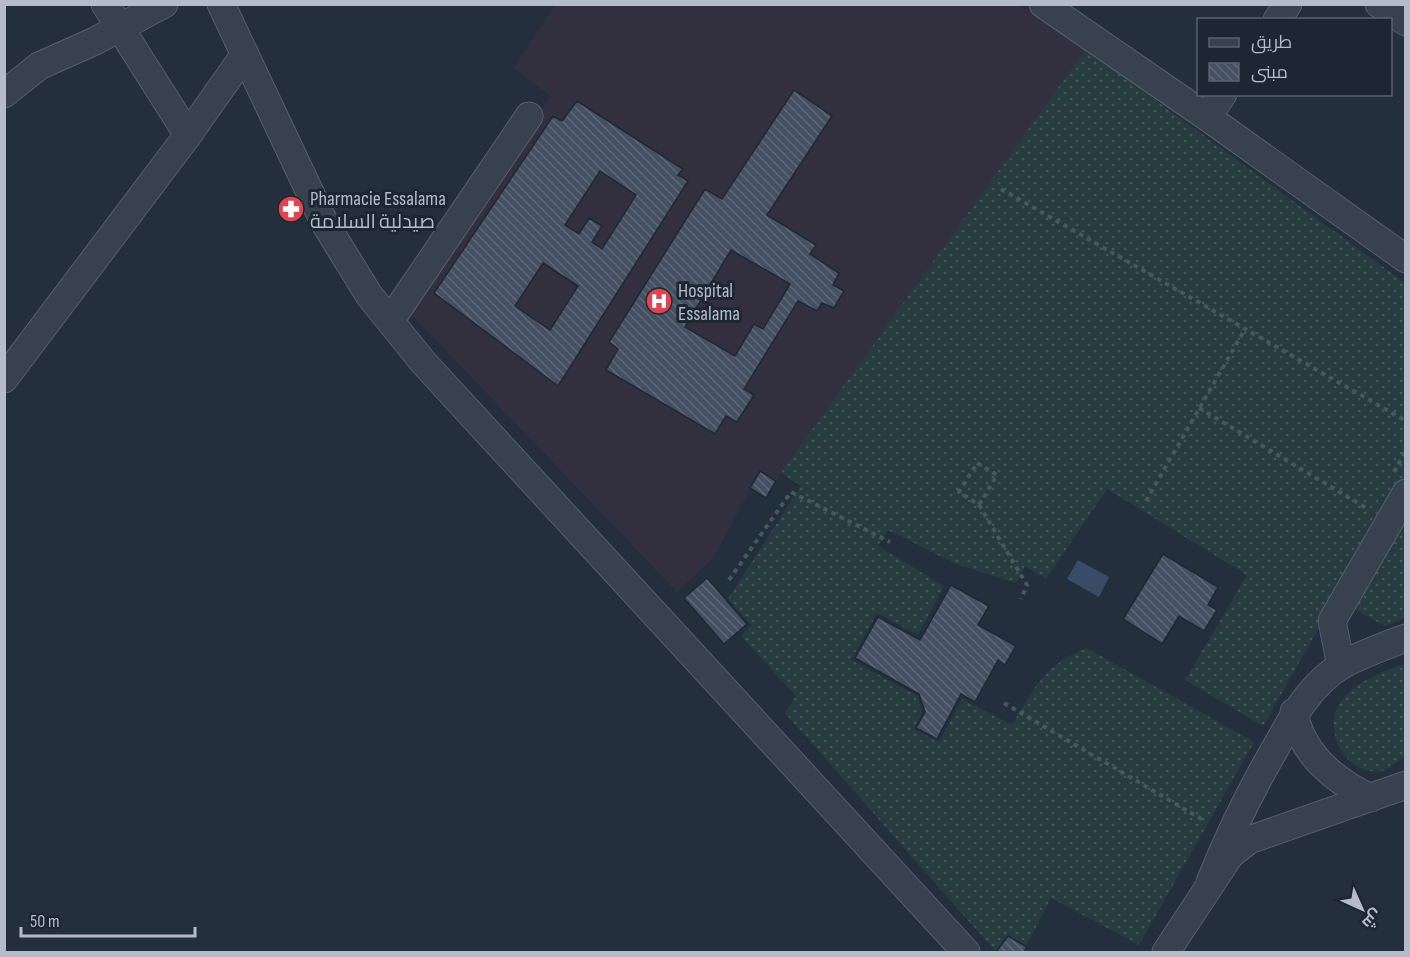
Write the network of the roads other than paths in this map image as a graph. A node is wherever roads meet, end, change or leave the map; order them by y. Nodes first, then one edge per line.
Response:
1 (105, 4) edge
2 (164, 4) edge
3 (221, 4) edge
4 (1043, 4) edge
5 (1288, 4) edge
6 (1379, 4) edge
7 (1278, 18) edge
8 (1406, 22) edge
9 (121, 28) junction
10 (245, 54) junction
11 (8, 83) edge
12 (1222, 96) edge
13 (529, 117) dead end
14 (1207, 117) junction
15 (188, 135) junction
16 (1406, 259) edge
17 (390, 321) junction
18 (4, 379) edge
19 (1406, 493) edge
20 (1406, 638) edge
21 (1341, 666) junction
22 (1294, 712) junction
23 (1406, 785) edge
24 (1371, 798) junction
25 (1210, 882) junction
26 (966, 952) edge
27 (1166, 952) edge

1 - 9 street
2 - 9 street
3 - 10 street
4 - 14 street
5 - 7 street
6 - 8 street
9 - 11 street
9 - 15 street
10 - 15 street
10 - 17 street
12 - 14 street
13 - 17 street
14 - 16 street
15 - 18 street
17 - 26 street
19 - 21 street
20 - 21 street
21 - 22 street
22 - 24 street
22 - 25 street
23 - 24 street
24 - 25 street
25 - 27 street

